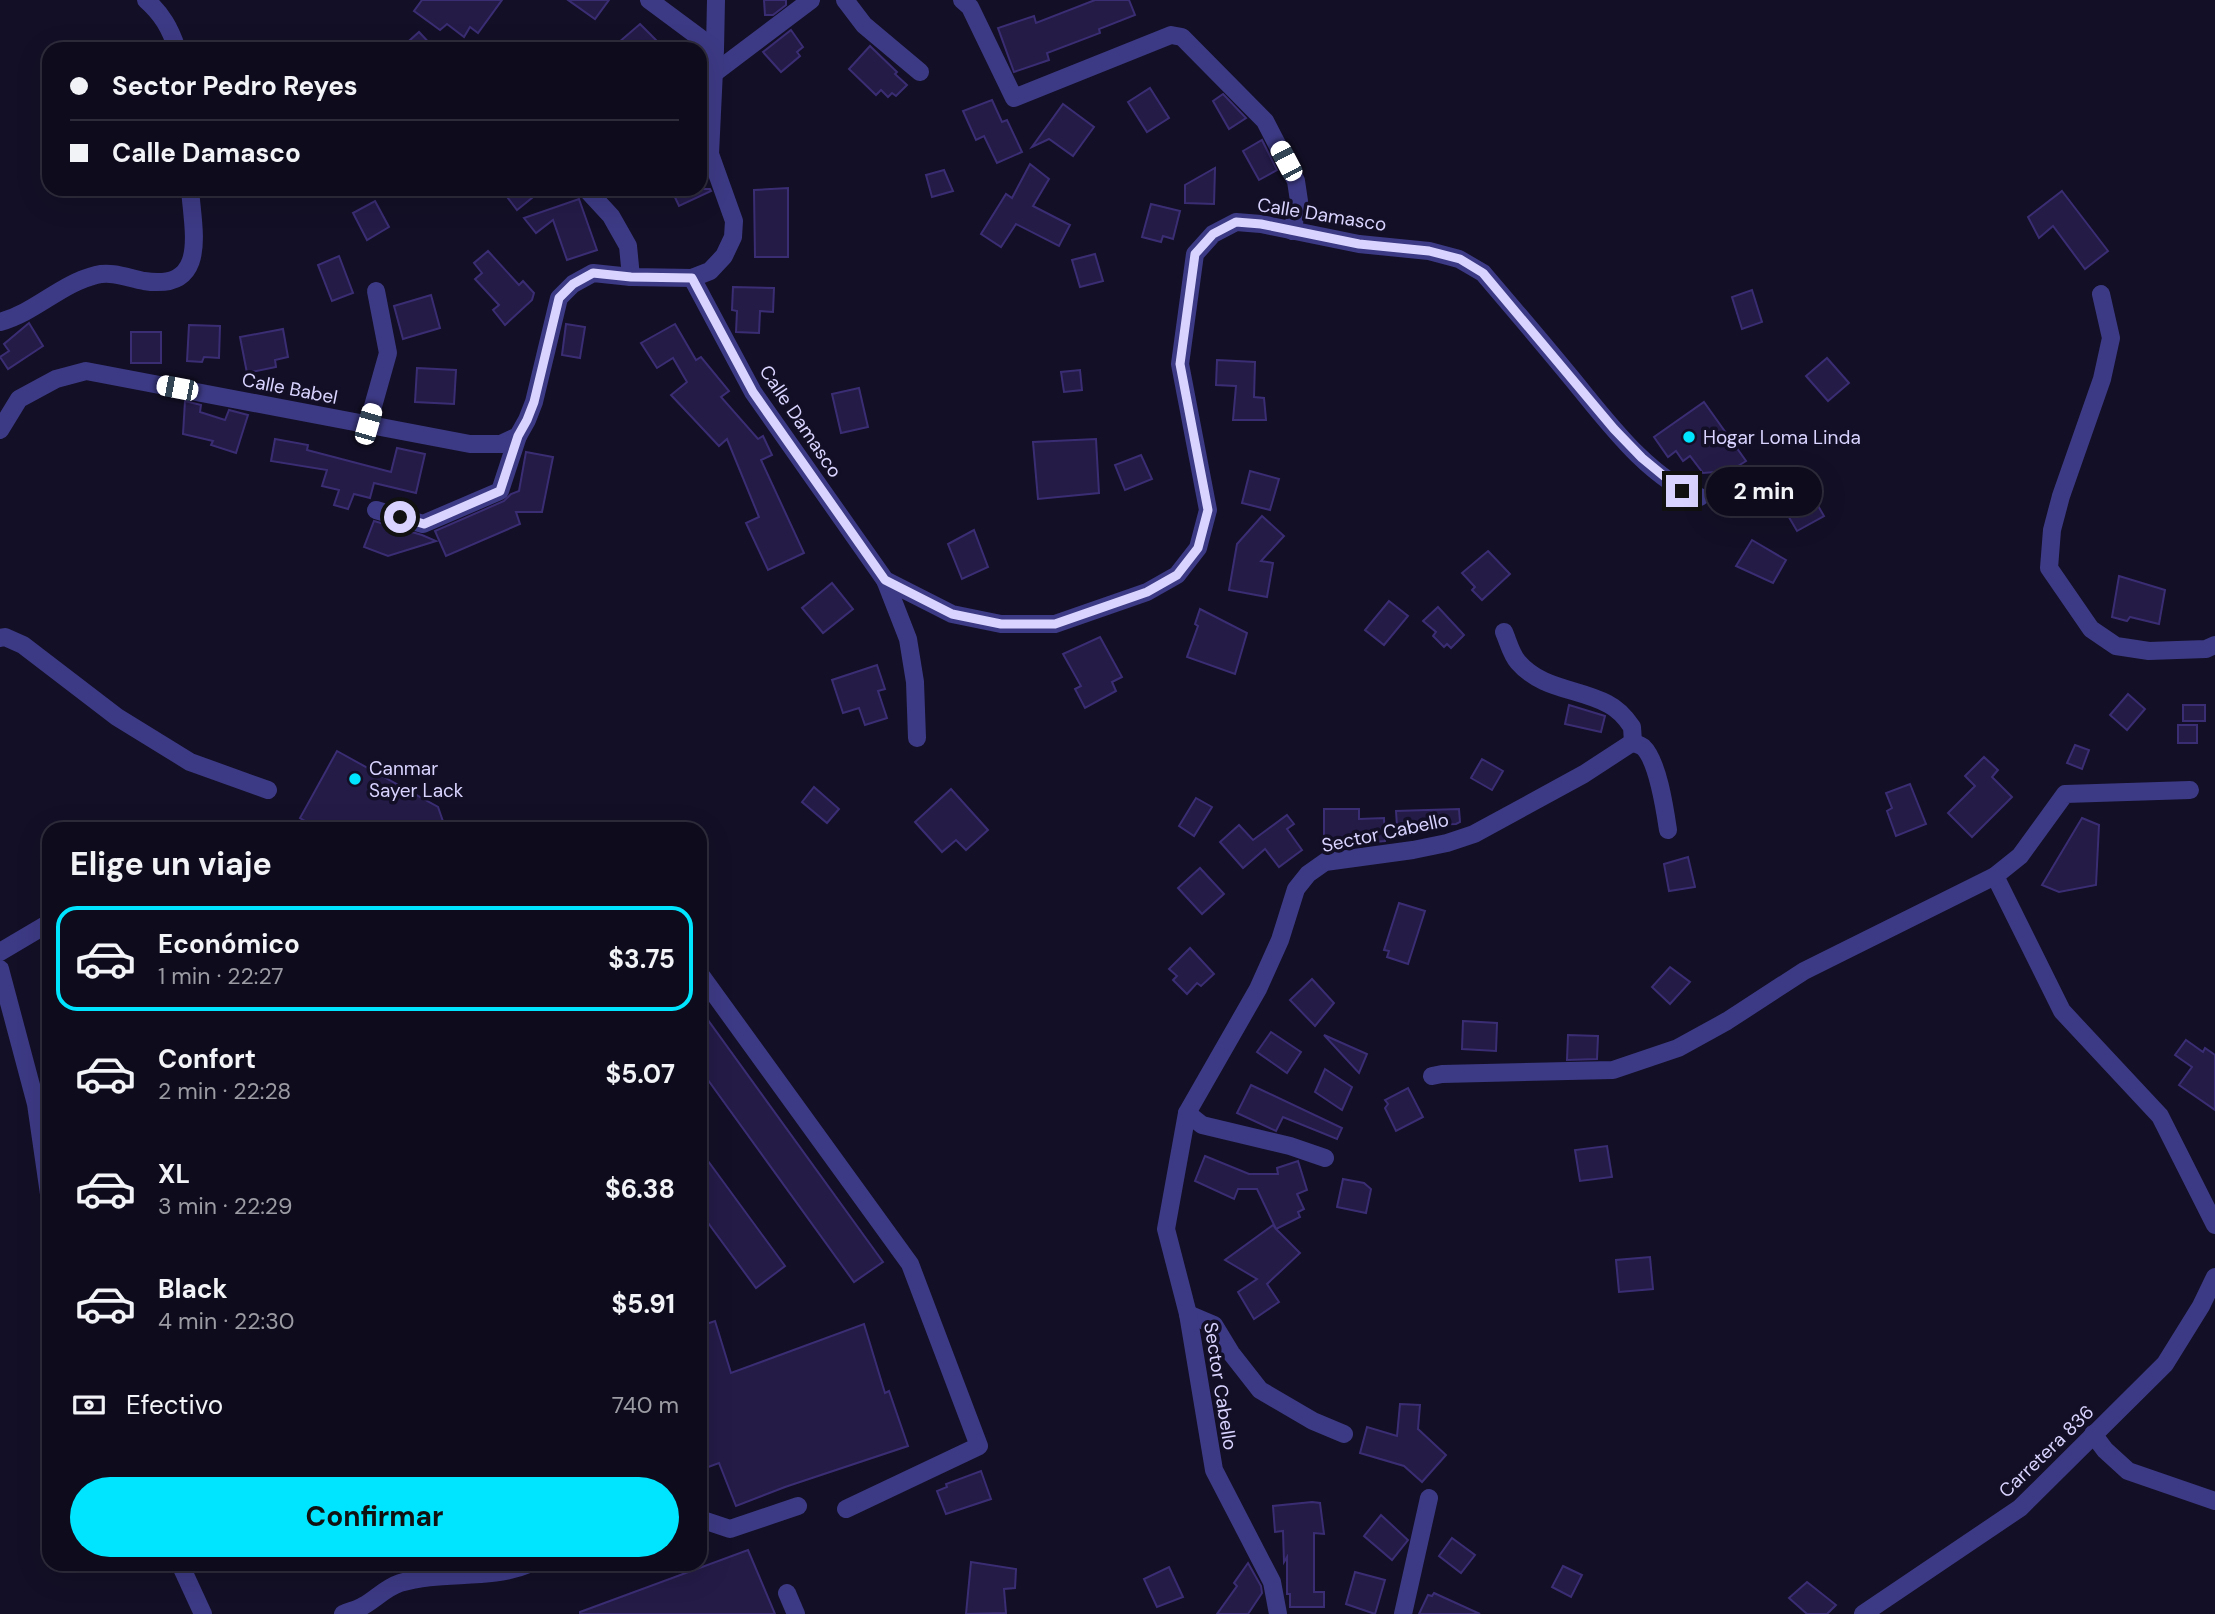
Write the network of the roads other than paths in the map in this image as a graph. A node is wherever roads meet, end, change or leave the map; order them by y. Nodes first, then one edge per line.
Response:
1 (145, 0) edge
2 (649, 0) edge
3 (716, 0) edge
4 (811, 0) edge
5 (845, 0) edge
6 (962, 0) edge
7 (175, 42) edge
8 (706, 42) edge
9 (707, 43) edge
10 (715, 49) junction
11 (920, 72) dead end
12 (713, 74) junction
13 (190, 196) edge
14 (592, 196) edge
15 (1292, 231) junction
16 (631, 277) junction
17 (692, 278) junction
18 (376, 291) dead end
19 (2101, 294) dead end
20 (0, 322) edge
21 (368, 424) junction
22 (0, 430) edge
23 (518, 436) junction
24 (1700, 497) dead end
25 (376, 510) dead end
26 (885, 580) junction
27 (1504, 632) dead end
28 (0, 638) edge
29 (2215, 645) edge
30 (917, 738) dead end
31 (1633, 742) junction
32 (268, 790) dead end
33 (2190, 790) dead end
34 (1668, 830) dead end
35 (1995, 876) junction
36 (42, 927) edge
37 (0, 952) edge
38 (0, 969) edge
39 (707, 984) edge
40 (1432, 1076) dead end
41 (1187, 1113) junction
42 (42, 1146) edge
43 (1325, 1158) dead end
44 (2215, 1225) edge
45 (2215, 1276) edge
46 (1188, 1314) junction
47 (1344, 1434) dead end
48 (2093, 1434) junction
49 (1429, 1498) dead end
50 (2215, 1501) edge
51 (799, 1506) dead end
52 (846, 1509) dead end
53 (707, 1521) edge
54 (183, 1571) edge
55 (440, 1571) edge
56 (489, 1571) edge
57 (512, 1571) edge
58 (787, 1593) dead end
59 (203, 1614) edge
60 (343, 1614) edge
61 (796, 1614) edge
62 (1278, 1614) edge
63 (1403, 1614) edge
64 (1863, 1614) edge

1 - 7 street
2 - 8 street
3 - 10 street
4 - 12 street
5 - 11 street
6 - 15 street
9 - 10 street
10 - 12 street
12 - 17 street
13 - 20 street
14 - 16 street
15 - 24 street, Calle Damasco
15 - 26 street, Calle Damasco
16 - 17 street
16 - 23 street
17 - 26 street, Calle Damasco
18 - 21 street
19 - 29 street
21 - 22 street, Calle Babel
21 - 23 street, Calle Babel
23 - 25 street
26 - 30 street, Calle Damasco
27 - 31 street
28 - 32 street
31 - 34 street
31 - 41 street, Sector Cabello
33 - 35 street
35 - 40 street
35 - 44 street
36 - 37 street
38 - 42 street
39 - 52 street
41 - 43 street
41 - 46 street, Sector Cabello
45 - 48 street, Carretera 836
46 - 47 street
46 - 62 street, Sector Cabello
48 - 50 street
48 - 64 street, Carretera 836
49 - 63 street
51 - 53 street
54 - 59 street
55 - 60 street
56 - 57 street
58 - 61 street

